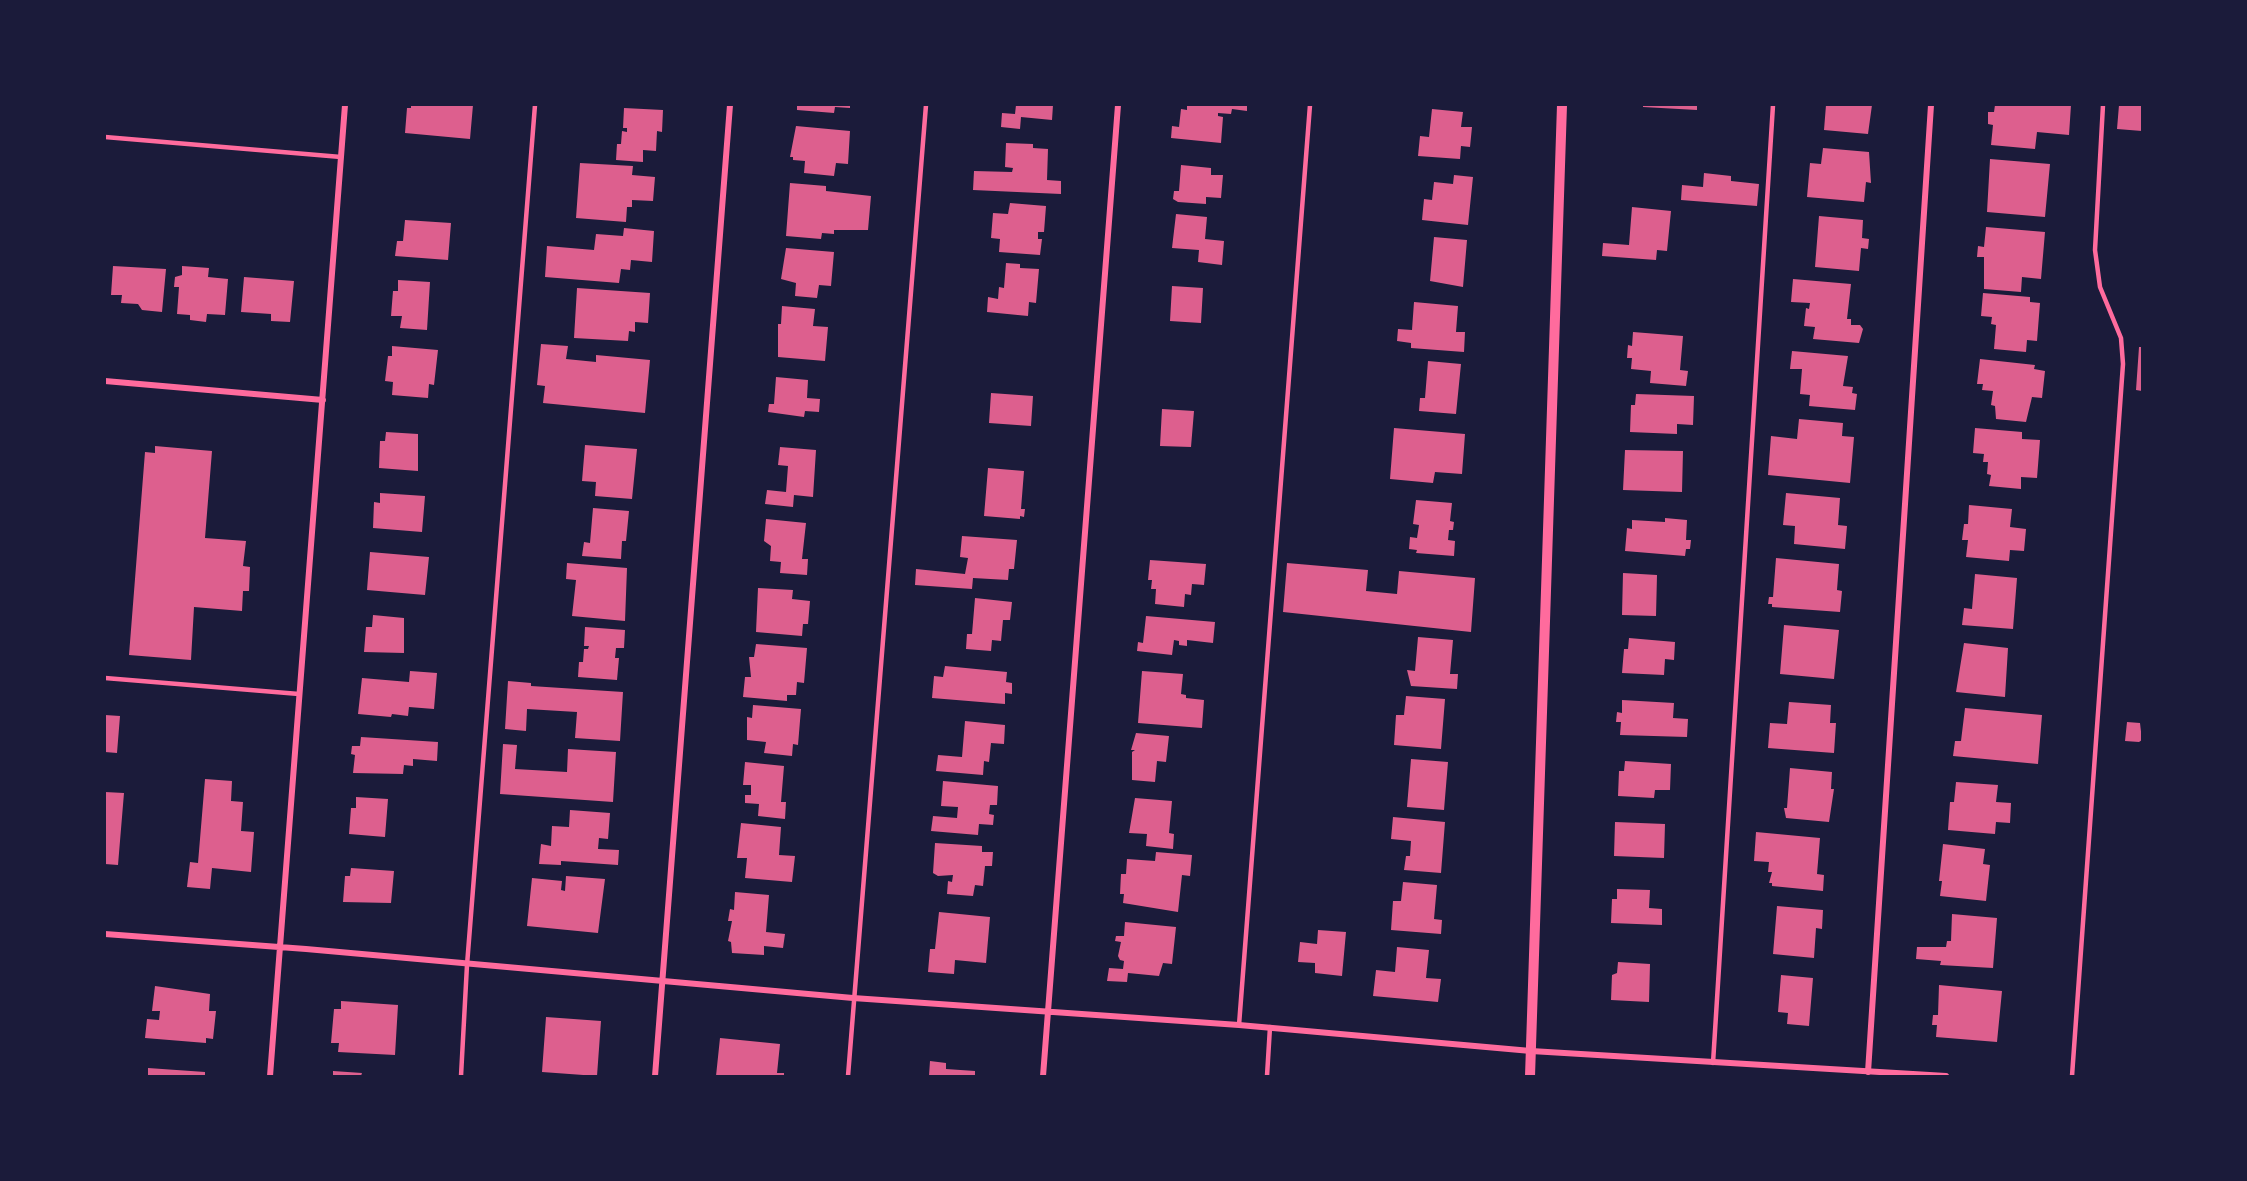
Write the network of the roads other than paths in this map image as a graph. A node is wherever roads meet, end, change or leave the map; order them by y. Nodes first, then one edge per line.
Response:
1 (345, 105) edge
2 (535, 105) edge
3 (730, 105) edge
4 (926, 105) edge
5 (1118, 105) edge
6 (1310, 105) edge
7 (1562, 105) edge
8 (1773, 105) edge
9 (1931, 105) edge
10 (2103, 105) edge
11 (105, 137) edge
12 (341, 157) junction
13 (105, 381) edge
14 (322, 400) junction
15 (105, 678) edge
16 (299, 694) junction
17 (105, 934) edge
18 (278, 947) junction
19 (467, 965) junction
20 (661, 981) junction
21 (853, 998) junction
22 (1047, 1010) junction
23 (1239, 1025) junction
24 (1270, 1028) junction
25 (1531, 1051) junction
26 (1713, 1063) junction
27 (1868, 1072) junction
28 (270, 1076) edge
29 (461, 1076) edge
30 (655, 1076) edge
31 (848, 1076) edge
32 (1043, 1076) edge
33 (1267, 1076) edge
34 (1530, 1076) edge
35 (1946, 1076) edge
36 (2072, 1076) edge

1 - 12 street
2 - 19 lane
3 - 20 street
4 - 21 lane
5 - 22 street
6 - 23 lane
7 - 25 street
8 - 26 lane
9 - 27 street
10 - 36 lane
11 - 12 lane
12 - 14 street
13 - 14 street
14 - 16 street
15 - 16 lane
16 - 18 street
17 - 18 street
18 - 19 street
18 - 28 street
19 - 20 street
19 - 29 lane
20 - 21 street
20 - 30 street
21 - 22 street
21 - 31 lane
22 - 23 street
22 - 32 street
23 - 24 street
24 - 25 street
24 - 33 lane
25 - 26 street
25 - 34 street
26 - 27 street
27 - 35 street

